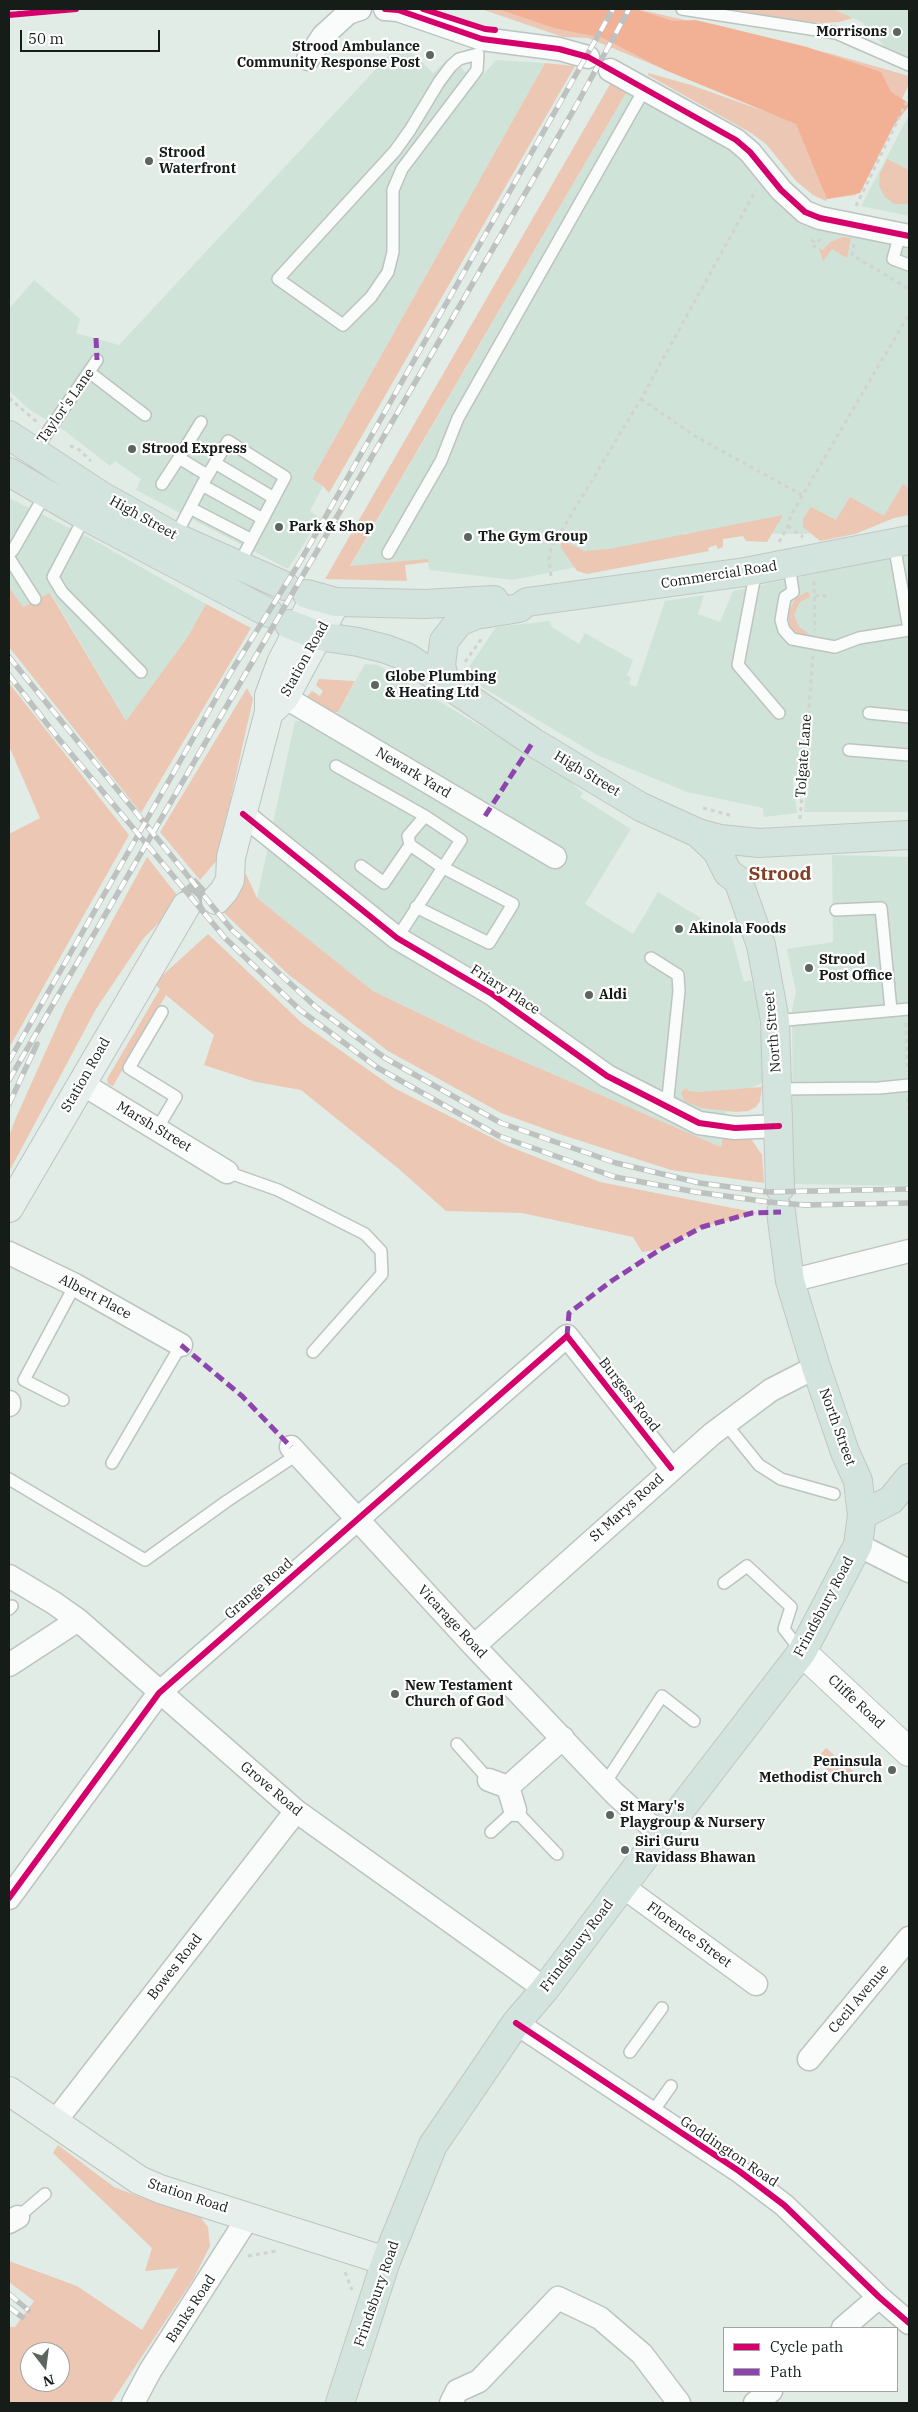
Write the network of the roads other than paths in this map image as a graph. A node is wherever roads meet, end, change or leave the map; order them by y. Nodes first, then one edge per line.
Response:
1 (360, 9) edge
2 (385, 9) edge
3 (682, 9) edge
4 (480, 47) junction
5 (588, 58) dead end
6 (308, 59) dead end
7 (909, 65) edge
8 (610, 70) dead end
9 (644, 90) junction
10 (904, 235) edge
11 (909, 265) edge
12 (98, 360) dead end
13 (89, 372) junction
14 (145, 415) dead end
15 (200, 422) dead end
16 (9, 435) edge
17 (41, 442) junction
18 (179, 458) junction
19 (215, 463) junction
20 (9, 472) edge
21 (205, 480) junction
22 (162, 484) dead end
23 (46, 494) junction
24 (274, 498) junction
25 (190, 508) junction
26 (85, 516) junction
27 (263, 519) junction
28 (175, 537) junction
29 (252, 540) junction
30 (902, 542) edge
31 (388, 553) dead end
32 (9, 556) edge
33 (799, 560) junction
34 (238, 566) junction
35 (756, 570) junction
36 (311, 595) junction
37 (35, 599) dead end
38 (527, 602) junction
39 (294, 626) junction
40 (909, 630) edge
41 (141, 672) dead end
42 (454, 674) junction
43 (275, 699) junction
44 (779, 713) dead end
45 (869, 714) dead end
46 (909, 718) edge
47 (849, 750) dead end
48 (909, 755) edge
49 (336, 766) dead end
50 (243, 814) junction
51 (425, 816) junction
52 (698, 833) junction
53 (909, 835) edge
54 (767, 843) junction
55 (410, 845) junction
56 (555, 857) dead end
57 (361, 866) dead end
58 (442, 867) junction
59 (738, 880) junction
60 (416, 907) junction
61 (836, 910) dead end
62 (397, 938) junction
63 (651, 958) dead end
64 (908, 1009) edge
65 (891, 1010) junction
66 (162, 1012) dead end
67 (775, 1021) junction
68 (81, 1083) junction
69 (908, 1085) edge
70 (778, 1090) junction
71 (667, 1107) junction
72 (779, 1126) junction
73 (157, 1129) junction
74 (227, 1172) joint
75 (9, 1208) edge
76 (909, 1251) edge
77 (9, 1253) edge
78 (790, 1281) junction
79 (75, 1285) junction
80 (568, 1336) joint
81 (181, 1344) joint
82 (313, 1352) dead end
83 (816, 1368) junction
84 (63, 1400) dead end
85 (725, 1423) junction
86 (295, 1451) joint
87 (112, 1464) dead end
88 (671, 1468) junction
89 (909, 1478) edge
90 (9, 1479) edge
91 (834, 1494) dead end
92 (862, 1516) junction
93 (356, 1520) junction
94 (858, 1545) junction
95 (909, 1571) edge
96 (9, 1576) edge
97 (724, 1583) dead end
98 (78, 1620) junction
99 (474, 1646) junction
100 (802, 1652) junction
101 (9, 1665) edge
102 (159, 1693) junction
103 (694, 1721) dead end
104 (563, 1738) junction
105 (457, 1744) dead end
106 (909, 1752) edge
107 (498, 1783) junction
108 (605, 1783) junction
109 (515, 1810) junction
110 (296, 1811) junction
111 (490, 1832) dead end
112 (661, 1835) junction
113 (558, 1854) dead end
114 (622, 1886) junction
115 (9, 1898) edge
116 (909, 1938) edge
117 (756, 1984) dead end
118 (545, 1989) junction
119 (662, 2008) dead end
120 (516, 2024) junction
121 (630, 2052) dead end
122 (809, 2059) dead end
123 (672, 2086) dead end
124 (9, 2091) edge
125 (651, 2114) junction
126 (54, 2123) junction
127 (45, 2194) dead end
128 (249, 2216) junction
129 (14, 2220) edge
130 (386, 2261) junction
131 (878, 2297) junction
132 (909, 2323) edge
133 (844, 2327) edge
134 (769, 2392) edge
135 (133, 2403) edge
136 (340, 2403) edge
137 (451, 2403) edge
138 (679, 2403) edge
139 (755, 2403) edge

1 - 6 street
2 - 4 street
3 - 7 lane
4 - 4 lane
4 - 5 street
8 - 9 street
9 - 10 street
9 - 31 lane
10 - 11 lane
12 - 13 lane, Taylor's Lane
13 - 14 lane
13 - 17 lane, Taylor's Lane
15 - 18 lane
16 - 17 main road, High Street
17 - 28 main road, High Street
18 - 21 lane
18 - 22 lane
19 - 21 lane
19 - 24 lane
19 - 24 lane
20 - 23 main road, High Street
21 - 25 lane
21 - 27 lane
23 - 26 main road, High Street
23 - 32 lane
24 - 27 lane
25 - 28 lane
25 - 29 lane
26 - 39 main road, High Street
26 - 41 lane
27 - 29 lane
28 - 34 main road, High Street
29 - 34 lane
30 - 33 main road, Commercial Road
30 - 40 lane
32 - 37 lane
33 - 35 main road, Commercial Road
33 - 40 lane
34 - 36 main road, High Street
35 - 38 main road, Commercial Road
35 - 44 lane
36 - 38 main road, Commercial Road
36 - 39 main road, Station Road
38 - 42 main road, Commercial Road
39 - 42 main road, High Street
39 - 43 main road, Station Road
42 - 52 main road, High Street
43 - 50 main road, Station Road
43 - 56 street, Newark Yard
45 - 46 lane
47 - 48 lane
49 - 51 lane
50 - 62 street, Friary Place
50 - 68 main road, Station Road
51 - 55 lane
51 - 58 lane
52 - 54 main road, High Street
52 - 59 main road, North Street
53 - 54 main road, High Street
54 - 59 main road
55 - 57 lane
55 - 58 lane
58 - 60 lane
58 - 60 lane
59 - 67 main road, North Street
60 - 62 lane
61 - 65 lane
62 - 71 street, Friary Place
63 - 71 lane
64 - 65 lane
65 - 67 lane
66 - 73 lane
67 - 70 main road, North Street
68 - 73 street, Marsh Street
68 - 75 main road, Station Road
69 - 70 lane
70 - 72 main road, North Street
71 - 72 street, Friary Place
72 - 78 main road, North Street
73 - 74 street, Marsh Street
74 - 82 lane
76 - 78 street
77 - 79 street, Albert Place
78 - 83 main road, North Street
79 - 81 street, Albert Place
79 - 84 lane
80 - 88 street, Burgess Road
80 - 93 street, Grange Road
81 - 87 lane
83 - 85 street, St Marys Road
83 - 92 main road, North Street
85 - 88 street, St Marys Road
85 - 91 lane
86 - 90 lane
86 - 93 street, Vicarage Road
88 - 99 street, St Marys Road
89 - 92 main road
92 - 94 main road, Frindsbury Road
93 - 99 street, Vicarage Road
93 - 102 street, Grange Road
94 - 95 street
94 - 100 main road, Frindsbury Road
96 - 98 street, Grove Road
97 - 100 lane
98 - 101 street
98 - 102 street, Grove Road
99 - 104 street, Vicarage Road
100 - 106 street, Cliffe Road
100 - 112 main road, Frindsbury Road
102 - 110 street, Grove Road
102 - 115 street, Grange Road
103 - 108 lane
104 - 107 street
104 - 108 street, Vicarage Road
105 - 107 lane
107 - 109 street
108 - 112 street, Vicarage Road
109 - 111 lane
109 - 113 lane
110 - 118 street, Grove Road
110 - 126 street, Bowes Road
112 - 114 main road, Frindsbury Road
114 - 117 street, Florence Street
114 - 118 main road, Frindsbury Road
116 - 122 street, Cecil Avenue
118 - 120 main road, Frindsbury Road
119 - 121 lane
120 - 125 street, Goddington Road
120 - 130 main road, Frindsbury Road
123 - 125 lane
124 - 126 main road, Station Road
125 - 131 street, Goddington Road
126 - 128 main road, Station Road
127 - 129 lane
128 - 130 main road, Station Road
128 - 135 street, Banks Road
130 - 136 main road, Frindsbury Road
131 - 132 street, Goddington Road
131 - 133 street
134 - 139 street
137 - 138 street

